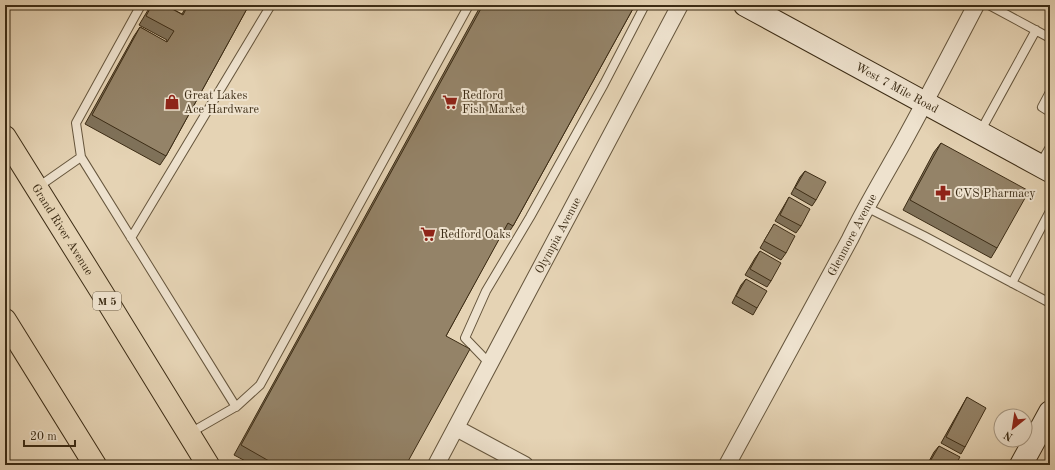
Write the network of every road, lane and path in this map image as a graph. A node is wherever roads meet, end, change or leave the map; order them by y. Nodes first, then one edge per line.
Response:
1 (141, 5) edge
2 (271, 5) edge
3 (469, 5) edge
4 (645, 5) edge
5 (680, 5) edge
6 (745, 5) edge
7 (976, 5) edge
8 (989, 5) edge
9 (992, 5) edge
10 (1036, 30) junction
11 (1050, 36) edge
12 (1050, 92) edge
13 (925, 102) junction
14 (1050, 112) edge
15 (980, 132) junction
16 (5, 137) edge
17 (81, 157) junction
18 (1047, 161) edge
19 (36, 188) junction
20 (866, 207) junction
21 (1050, 211) edge
22 (132, 238) junction
23 (1012, 283) junction
24 (1050, 303) edge
25 (5, 320) edge
26 (490, 364) junction
27 (236, 407) junction
28 (1050, 412) edge
29 (456, 428) junction
30 (189, 434) junction
31 (95, 465) edge
32 (208, 465) edge
33 (436, 465) edge
34 (525, 465) edge
35 (727, 465) edge
36 (1021, 465) edge

1 - 17 lane
2 - 22 lane
3 - 27 lane
4 - 26 lane
5 - 26 street, Olympia Avenue
6 - 13 main road, West 7 Mile Road
7 - 13 street, Glenmore Avenue
8 - 10 lane
9 - 11 lane
10 - 11 lane
10 - 15 lane
12 - 14 lane
13 - 15 main road, West 7 Mile Road
13 - 20 street, Glenmore Avenue
15 - 18 main road, West 7 Mile Road
16 - 19 main road, Grand River Avenue / M 5
17 - 19 lane
17 - 22 lane
19 - 30 main road, Grand River Avenue / M 5
20 - 23 lane
20 - 35 street, Glenmore Avenue
21 - 23 lane
22 - 27 lane
23 - 24 lane
25 - 31 main road
26 - 29 street, Olympia Avenue
27 - 30 lane
28 - 36 main road
29 - 33 street, Olympia Avenue
29 - 34 street
30 - 32 main road, Grand River Avenue / M 5

